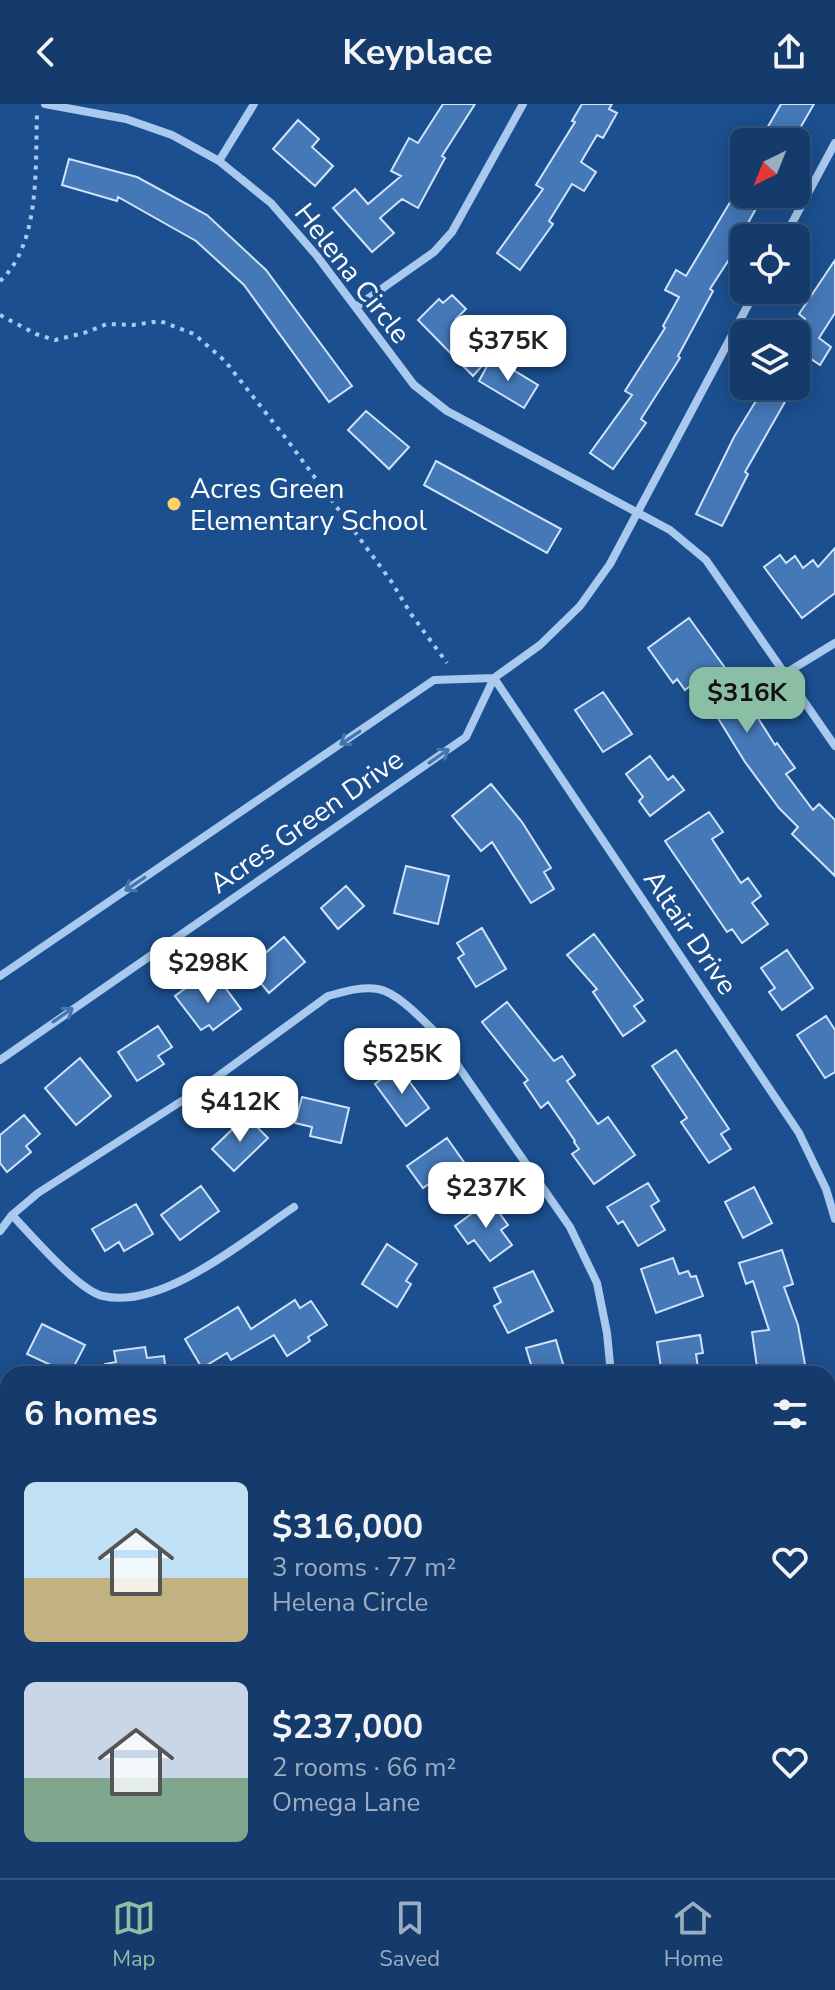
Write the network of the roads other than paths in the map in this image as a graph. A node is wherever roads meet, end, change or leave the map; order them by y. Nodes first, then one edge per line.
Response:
1 (45, 104) edge
2 (254, 104) edge
3 (523, 104) edge
4 (835, 143) edge
5 (219, 161) junction
6 (792, 224) edge
7 (748, 304) edge
8 (356, 307) junction
9 (636, 514) junction
10 (835, 643) edge
11 (786, 673) junction
12 (494, 678) junction
13 (835, 746) edge
14 (0, 976) edge
15 (0, 1060) edge
16 (294, 1207) dead end
17 (12, 1215) junction
18 (835, 1219) edge
19 (0, 1231) edge
20 (610, 1366) edge

1 - 5 street, Helena Circle
2 - 5 street
3 - 8 street
4 - 6 street
5 - 8 street, Helena Circle
7 - 9 street, Acres Green Drive
8 - 9 street, Helena Circle
9 - 11 street, Helena Circle
9 - 12 street, Acres Green Drive
10 - 11 street
11 - 13 street, Helena Circle
12 -> 14 street, Acres Green Drive
15 -> 12 street, Acres Green Drive
12 - 18 street, Altair Drive
16 - 17 street
17 - 19 street
17 - 20 street

